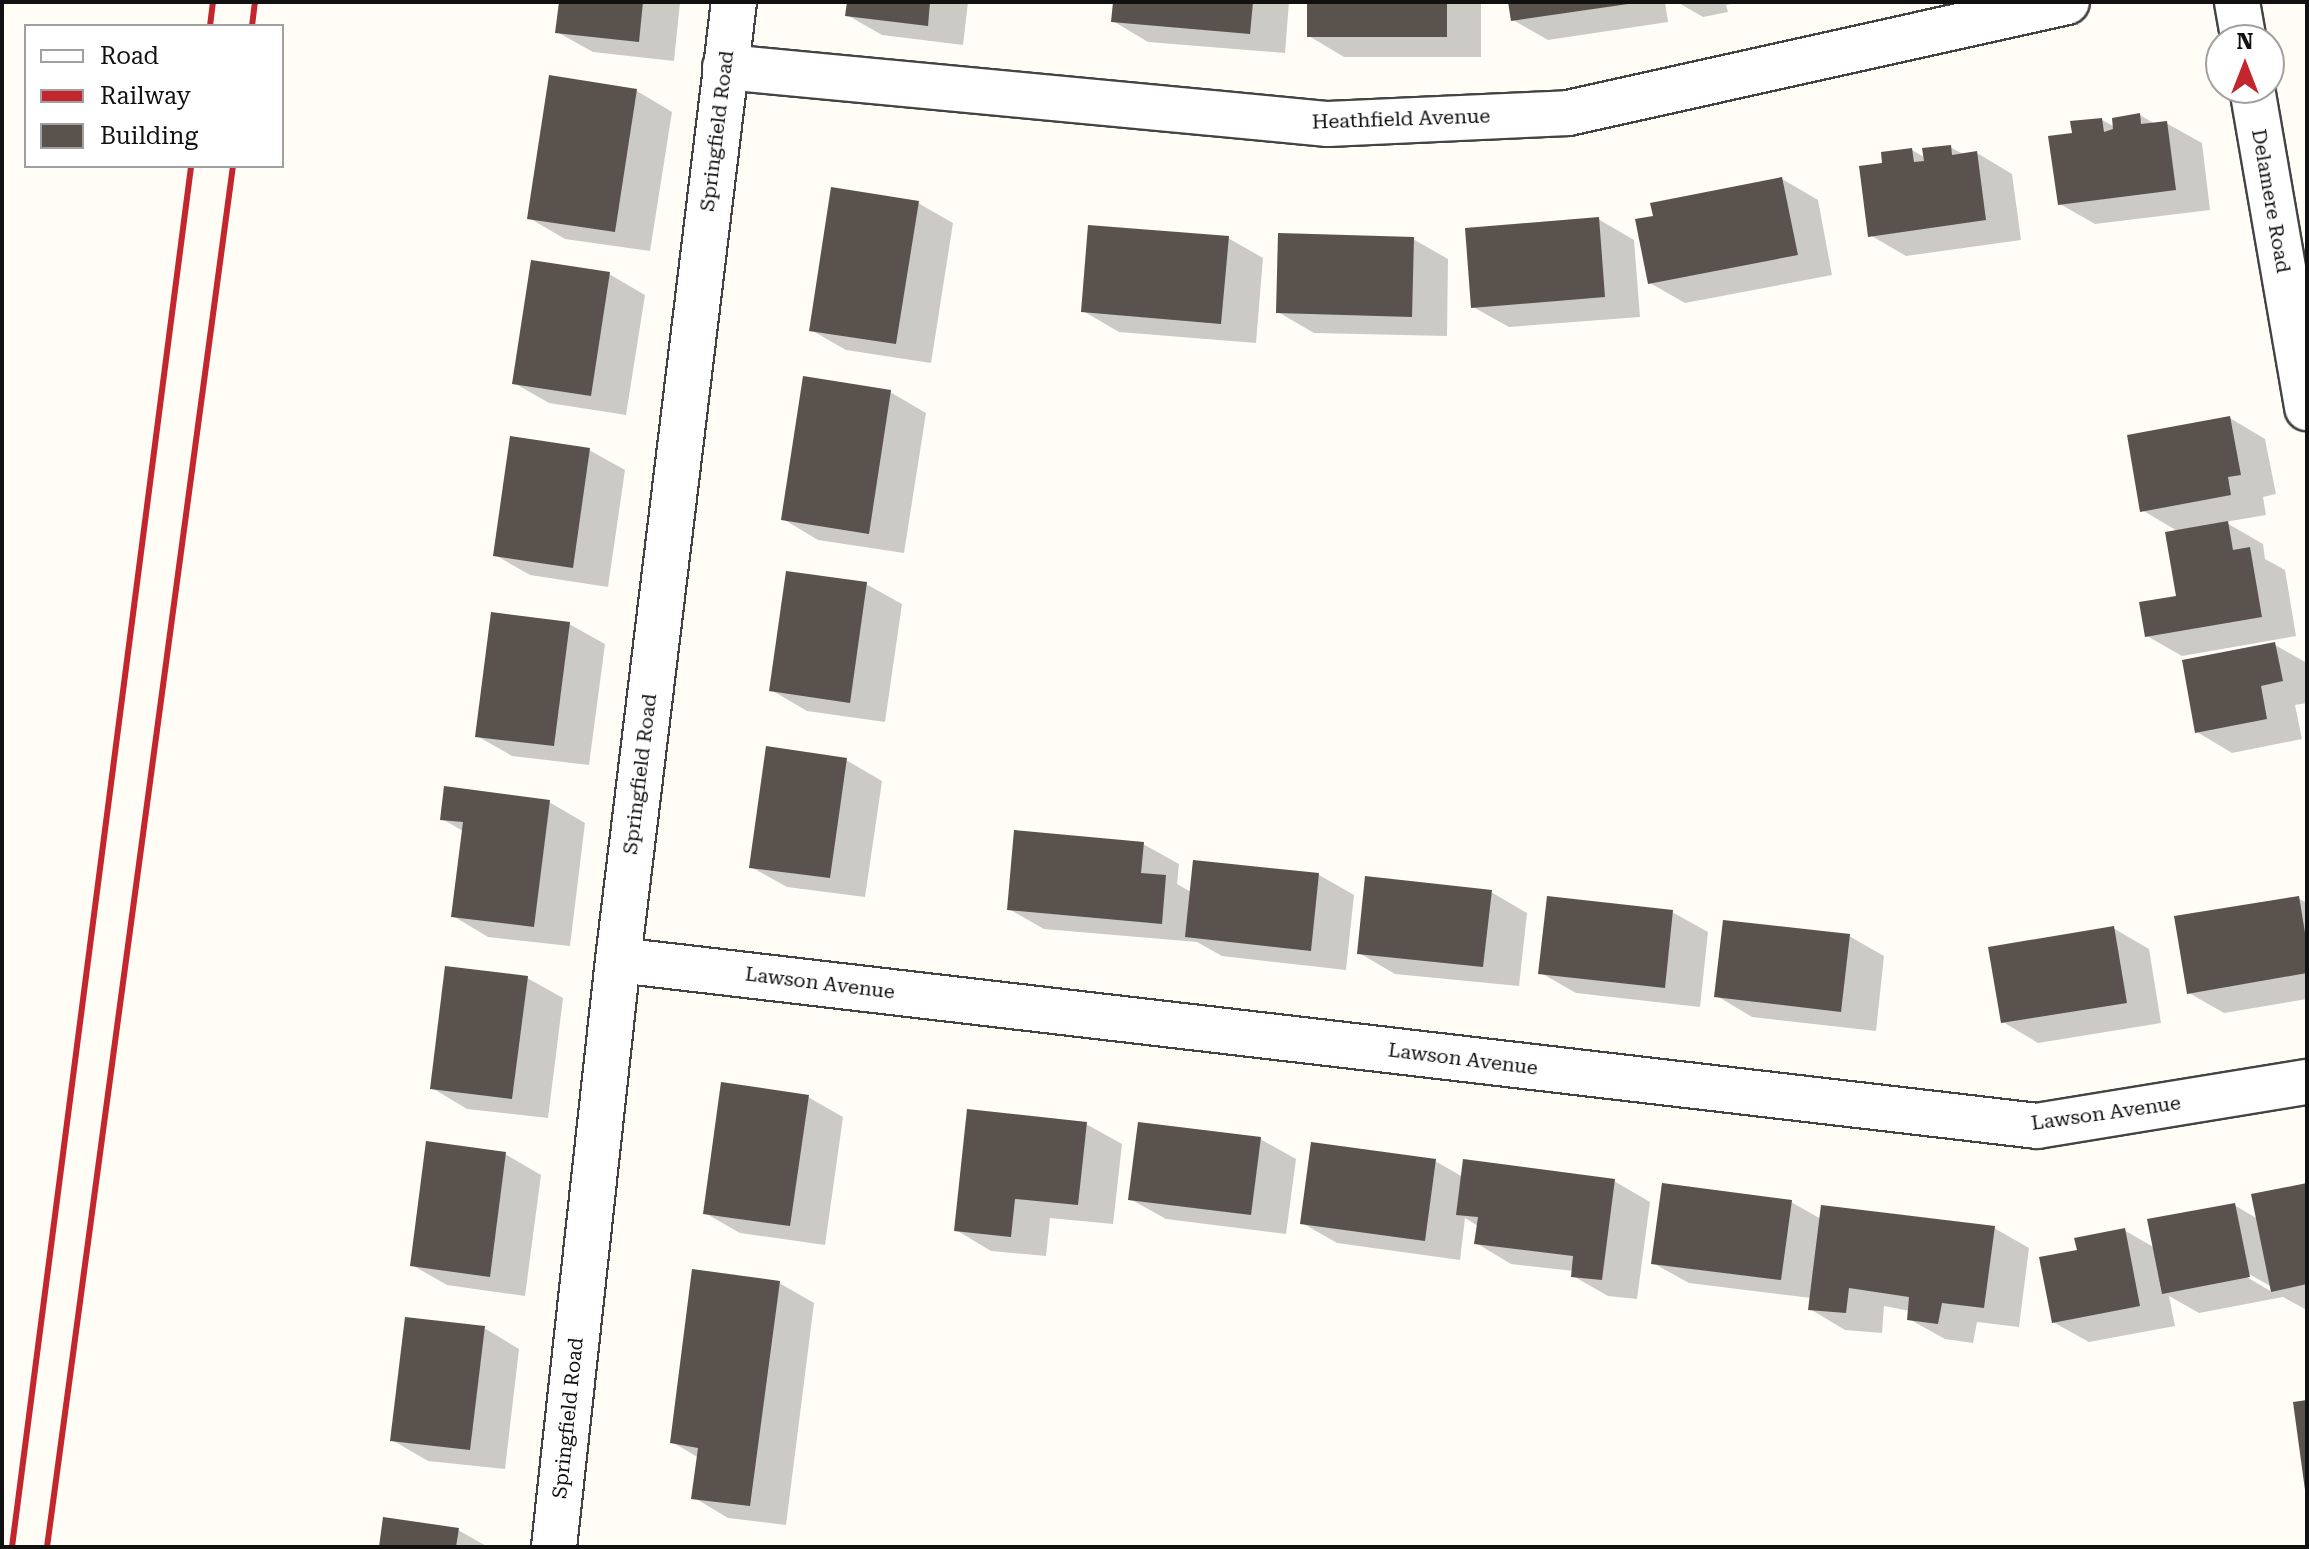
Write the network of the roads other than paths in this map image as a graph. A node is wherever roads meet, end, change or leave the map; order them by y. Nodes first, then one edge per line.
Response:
1 (734, 2) edge
2 (2067, 2) edge
3 (2237, 2) edge
4 (2241, 24) edge
5 (725, 67) junction
6 (2255, 104) edge
7 (2307, 408) edge
8 (618, 960) junction
9 (2307, 1082) edge
10 (554, 1547) edge

1 - 5 street, Springfield Road
2 - 5 street, Heathfield Avenue
3 - 4 street
5 - 8 street, Springfield Road
6 - 7 street, Delamere Road
8 - 9 street, Lawson Avenue
8 - 10 street, Springfield Road

